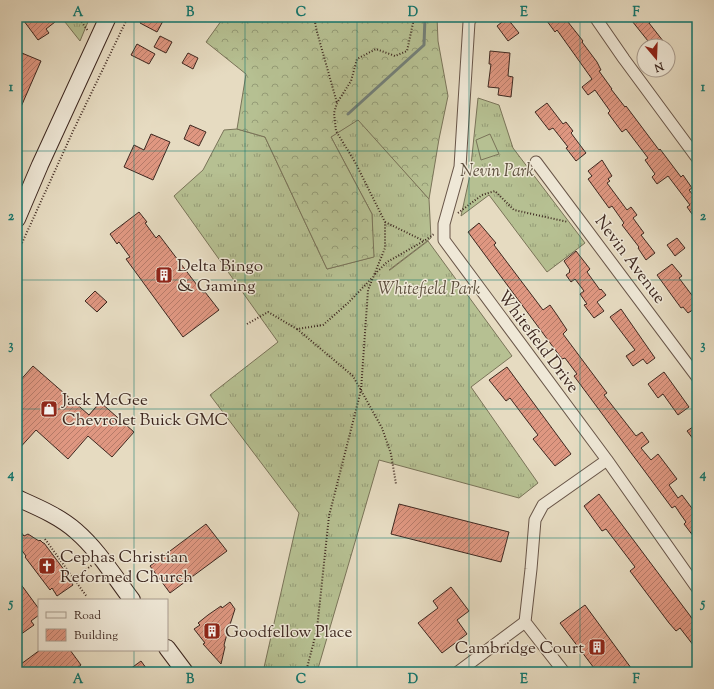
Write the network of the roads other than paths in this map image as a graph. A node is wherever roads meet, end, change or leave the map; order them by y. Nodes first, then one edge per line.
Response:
1 (108, 17) edge
2 (472, 17) edge
3 (595, 17) edge
4 (697, 158) edge
5 (536, 162) dead end
6 (17, 219) edge
7 (696, 373) edge
8 (607, 460) junction
9 (17, 498) edge
10 (697, 588) edge
11 (131, 599) edge
12 (524, 622) junction
13 (168, 649) edge
14 (185, 672) edge
15 (458, 672) edge
16 (564, 672) edge

1 - 6 main road
2 - 8 street, Whitefield Drive
3 - 4 street
5 - 7 street, Nevin Avenue
8 - 10 street, Whitefield Drive
8 - 12 street
9 - 11 main road
12 - 15 street
12 - 16 street
13 - 14 main road

